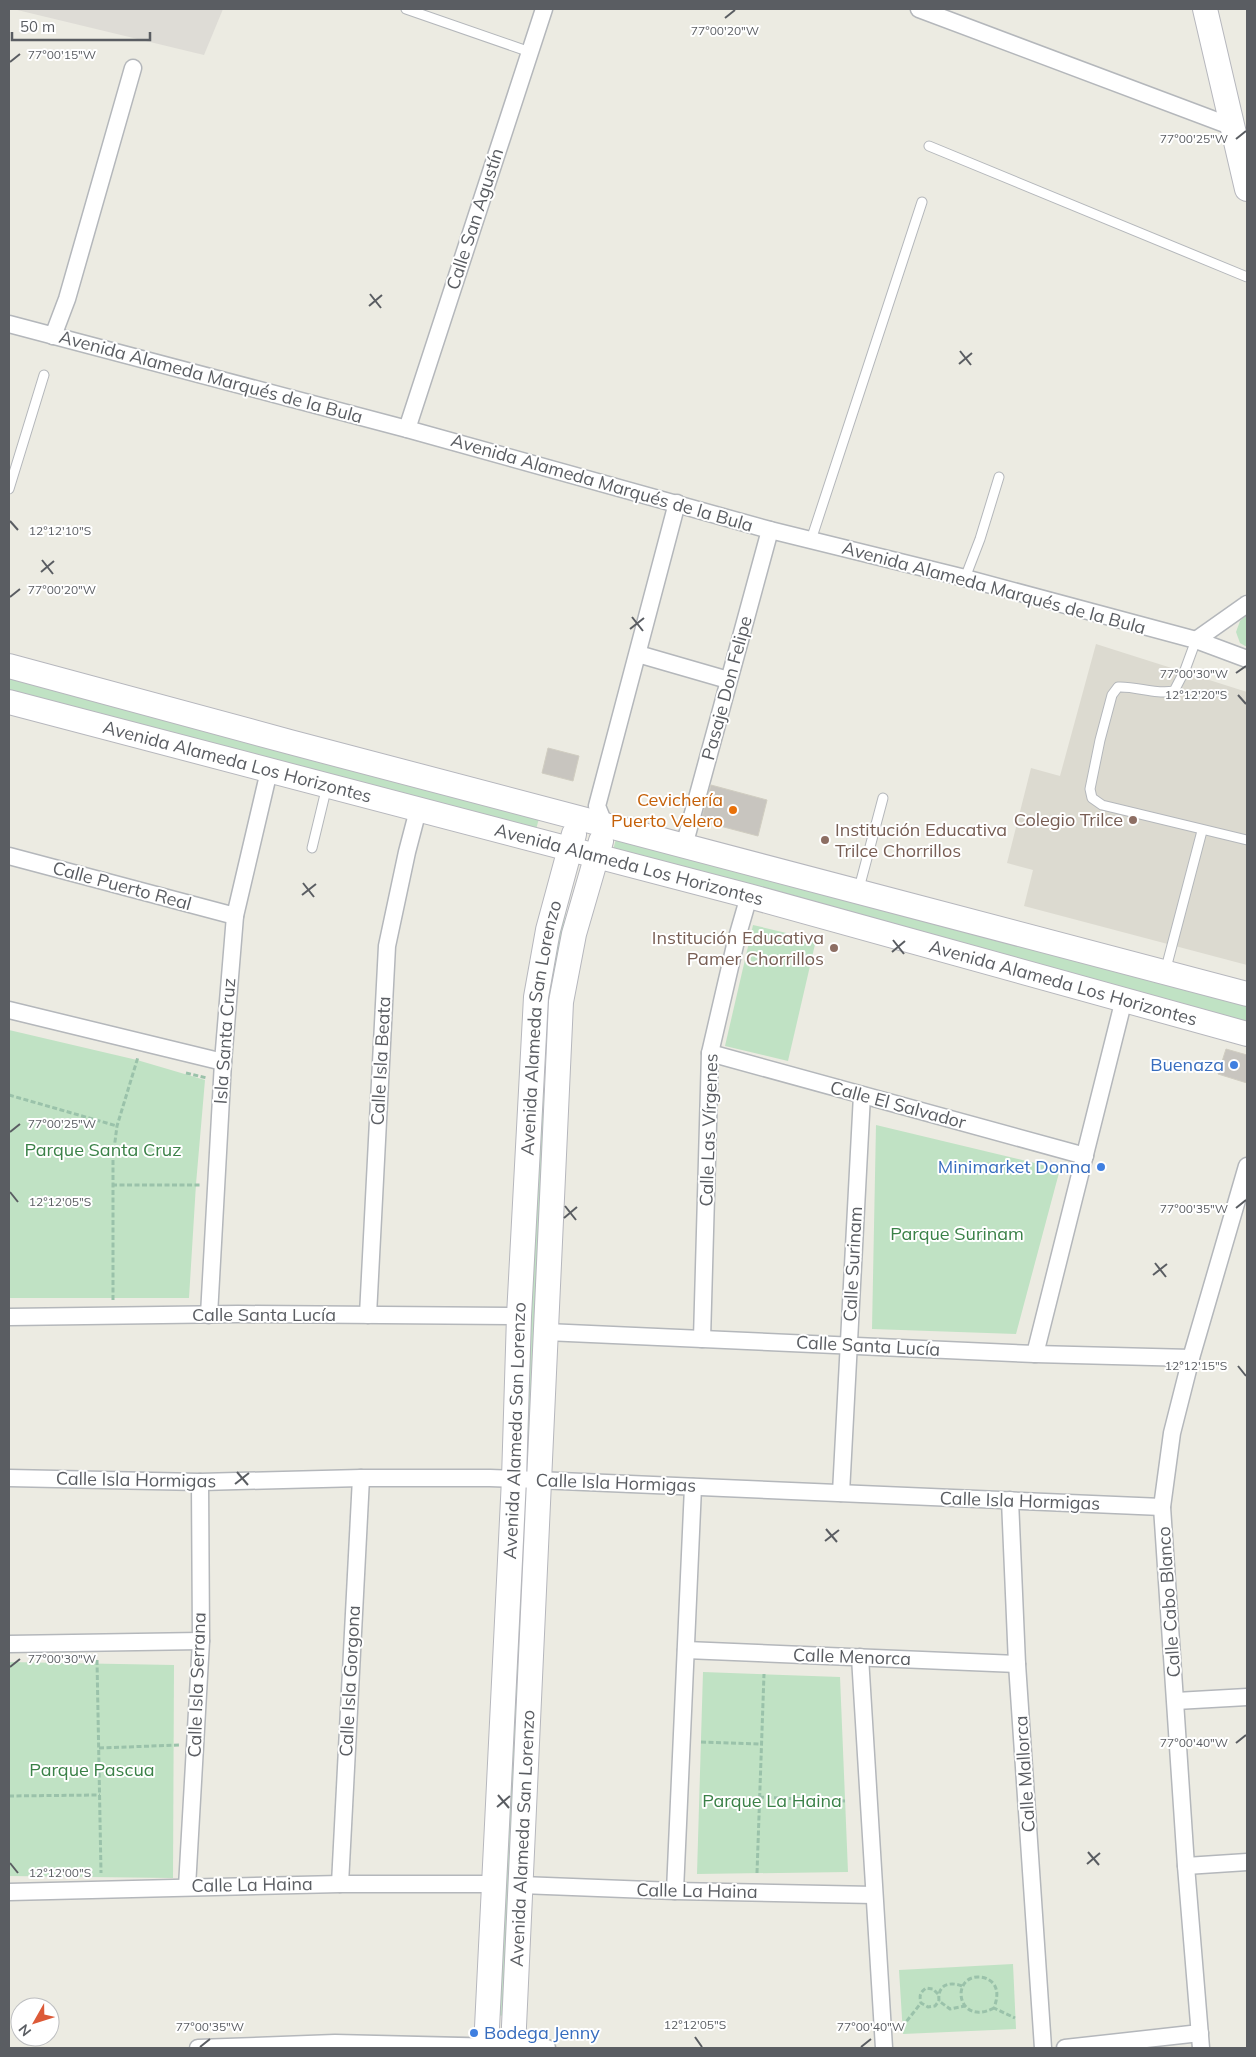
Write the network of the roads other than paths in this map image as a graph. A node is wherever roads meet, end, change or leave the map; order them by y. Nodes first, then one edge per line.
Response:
1 (406, 9) edge
2 (544, 9) edge
3 (919, 9) edge
4 (1205, 9) edge
5 (530, 52) junction
6 (134, 68) dead end
7 (1233, 127) junction
8 (929, 146) dead end
9 (1247, 189) edge
10 (922, 202) dead end
11 (1247, 277) edge
12 (9, 324) edge
13 (53, 336) junction
14 (44, 375) dead end
15 (407, 428) junction
16 (999, 477) dead end
17 (9, 489) edge
18 (678, 503) junction
19 (770, 530) junction
20 (811, 540) junction
21 (965, 578) junction
22 (1247, 604) edge
23 (1196, 640) junction
24 (638, 654) junction
25 (1247, 659) edge
26 (9, 666) edge
27 (728, 680) junction
28 (9, 702) edge
29 (269, 771) junction
30 (328, 786) junction
31 (883, 798) dead end
32 (418, 810) junction
33 (594, 817) junction
34 (1202, 831) junction
35 (1247, 840) edge
36 (684, 846) junction
37 (312, 848) dead end
38 (570, 849) junction
39 (9, 856) edge
40 (596, 856) junction
41 (858, 892) junction
42 (749, 896) junction
43 (235, 916) junction
44 (1165, 972) junction
45 (1247, 994) edge
46 (1124, 999) junction
47 (9, 1010) edge
48 (1247, 1034) edge
49 (710, 1053) junction
50 (223, 1062) junction
51 (862, 1095) junction
52 (1085, 1156) junction
53 (1247, 1166) edge
54 (209, 1315) junction
55 (368, 1315) junction
56 (519, 1316) junction
57 (9, 1317) edge
58 (546, 1332) junction
59 (702, 1339) junction
60 (849, 1345) junction
61 (1036, 1354) junction
62 (1191, 1358) junction
63 (9, 1478) edge
64 (361, 1478) junction
65 (514, 1479) junction
66 (539, 1480) junction
67 (200, 1482) junction
68 (693, 1487) junction
69 (841, 1493) junction
70 (1010, 1500) junction
71 (1162, 1507) junction
72 (201, 1642) junction
73 (9, 1644) edge
74 (686, 1650) junction
75 (860, 1657) junction
76 (1018, 1664) junction
77 (1247, 1697) edge
78 (1176, 1701) junction
79 (1247, 1862) edge
80 (1186, 1866) junction
81 (340, 1884) junction
82 (495, 1884) junction
83 (520, 1885) junction
84 (187, 1886) junction
85 (675, 1891) junction
86 (9, 1892) edge
87 (874, 1894) junction
88 (1200, 2041) edge
89 (335, 2046) edge
90 (486, 2047) edge
91 (198, 2048) edge
92 (513, 2048) edge
93 (547, 2048) edge
94 (884, 2048) edge
95 (1043, 2048) edge
96 (1065, 2048) edge

1 - 5 lane
2 - 5 street, Calle San Agustín
3 - 7 street
4 - 7 street
5 - 15 street, Calle San Agustín
6 - 13 street
7 - 9 street
8 - 11 lane
10 - 20 lane
12 - 13 street, Avenida Alameda Marqués de la Bula
13 - 15 street, Avenida Alameda Marqués de la Bula
14 - 17 lane
15 - 18 street, Avenida Alameda Marqués de la Bula
16 - 21 lane
18 - 19 street, Avenida Alameda Marqués de la Bula
18 - 24 street
19 - 20 street, Avenida Alameda Marqués de la Bula
19 - 27 street, Pasaje Don Felipe
20 - 21 street, Avenida Alameda Marqués de la Bula
21 - 23 street, Avenida Alameda Marqués de la Bula
22 - 23 street
23 - 25 street, Avenida Alameda Marqués de la Bula
23 - 34 lane
24 - 27 street
24 - 33 street
26 - 33 street, Avenida Alameda Los Horizontes
27 - 36 street, Pasaje Don Felipe
28 - 29 street, Avenida Alameda Los Horizontes
29 - 30 street, Avenida Alameda Los Horizontes
29 - 43 street, Isla Santa Cruz
30 - 32 street, Avenida Alameda Los Horizontes
30 - 37 lane
31 - 41 lane
32 - 38 street, Avenida Alameda Los Horizontes
32 - 55 street, Calle Isla Beata
33 - 36 street, Avenida Alameda Los Horizontes
33 - 38 street, Avenida Alameda San Lorenzo
33 - 40 street, Avenida Alameda San Lorenzo
34 - 35 lane
34 - 44 lane
36 - 41 street, Avenida Alameda Los Horizontes
38 - 40 street, Avenida Alameda Los Horizontes
38 - 56 street, Avenida Alameda San Lorenzo
39 - 43 street, Calle Puerto Real
40 - 42 street, Avenida Alameda Los Horizontes
40 - 58 street, Avenida Alameda San Lorenzo
41 - 44 street, Avenida Alameda Los Horizontes
42 - 46 street, Avenida Alameda Los Horizontes
42 - 49 street, Calle Las Vírgenes
43 - 50 street, Isla Santa Cruz
44 - 45 street, Avenida Alameda Los Horizontes
46 - 48 street, Avenida Alameda Los Horizontes
46 - 52 street
47 - 50 street
49 - 51 street, Calle El Salvador
49 - 59 street, Calle Las Vírgenes
50 - 54 street, Isla Santa Cruz
51 - 52 street, Calle El Salvador
51 - 60 street, Calle Surinam
52 - 61 street
53 - 62 street, Calle Cabo Blanco
54 - 55 street, Calle Santa Lucía
54 - 57 street, Calle Santa Lucía
55 - 56 street, Calle Santa Lucía
56 - 65 street, Avenida Alameda San Lorenzo
58 - 59 street, Calle Santa Lucía
58 - 66 street, Avenida Alameda San Lorenzo
59 - 60 street, Calle Santa Lucía
60 - 61 street, Calle Santa Lucía
60 - 69 street, Calle Surinam
61 - 62 street, Calle Santa Lucía
62 - 71 street, Calle Cabo Blanco
63 - 67 street, Calle Isla Hormigas
64 - 65 street, Calle Isla Hormigas
64 - 67 street, Calle Isla Hormigas
64 - 81 street, Calle Isla Gorgona
65 - 66 street, Calle Isla Hormigas
65 - 82 street, Avenida Alameda San Lorenzo
66 - 68 street, Calle Isla Hormigas
66 - 83 street, Avenida Alameda San Lorenzo
67 - 72 street, Calle Isla Serrana
68 - 69 street, Calle Isla Hormigas
68 - 74 street
69 - 70 street, Calle Isla Hormigas
70 - 71 street, Calle Isla Hormigas
70 - 76 street, Calle Mallorca
71 - 78 street, Calle Cabo Blanco
72 - 73 street
72 - 84 street, Calle Isla Serrana
74 - 75 street, Calle Menorca
74 - 85 street
75 - 76 street, Calle Menorca
75 - 87 street
76 - 95 street, Calle Mallorca
77 - 78 street
78 - 80 street, Calle Cabo Blanco
79 - 80 street
80 - 88 street, Calle Cabo Blanco
81 - 82 street, Calle La Haina
81 - 84 street, Calle La Haina
82 - 90 street, Avenida Alameda San Lorenzo
83 - 85 street, Calle La Haina
83 - 92 street, Avenida Alameda San Lorenzo
84 - 86 street, Calle La Haina
85 - 87 street, Calle La Haina
87 - 94 street
88 - 96 street
89 - 90 street
89 - 91 street
90 - 92 street
92 - 93 street

